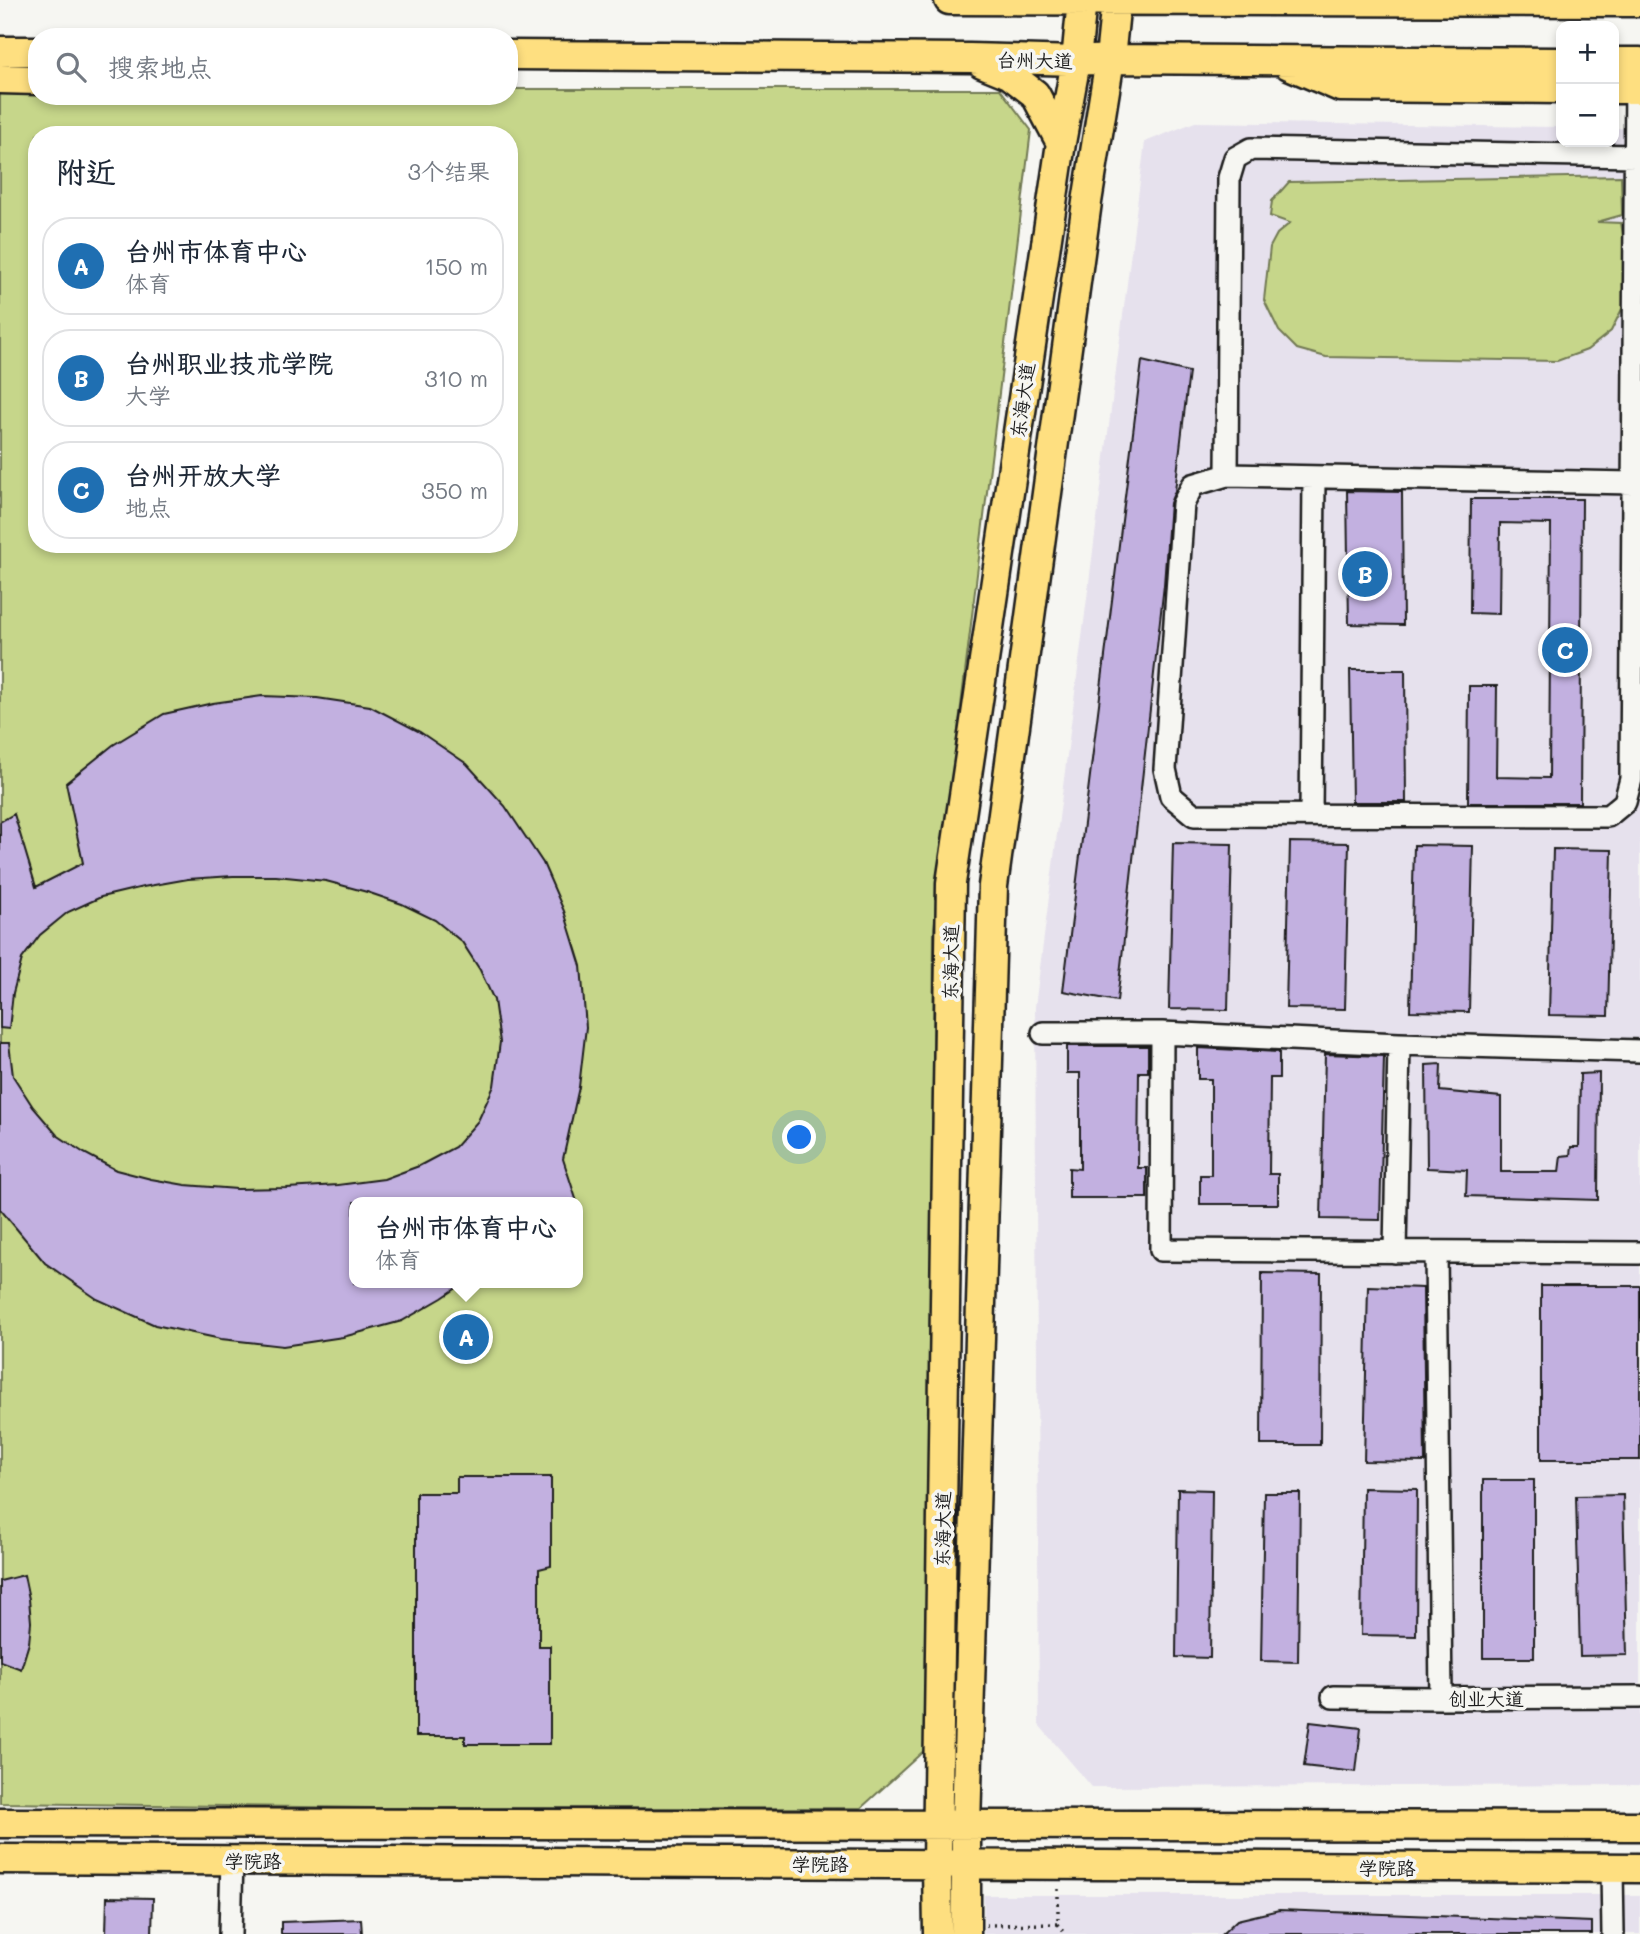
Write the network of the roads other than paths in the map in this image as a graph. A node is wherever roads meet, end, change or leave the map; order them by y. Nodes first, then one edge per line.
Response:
1 (949, 0) edge
2 (1082, 0) edge
3 (1116, 1) edge
4 (1436, 1) edge
5 (1634, 1) edge
6 (0, 51) edge
7 (28, 51) edge
8 (518, 55) edge
9 (553, 55) junction
10 (970, 58) junction
11 (1110, 59) junction
12 (1277, 60) junction
13 (1076, 61) junction
14 (1556, 62) edge
15 (518, 70) edge
16 (1630, 76) edge
17 (0, 79) edge
18 (28, 80) edge
19 (1556, 89) edge
20 (1061, 143) junction
21 (1635, 156) junction
22 (1227, 475) junction
23 (1314, 478) junction
24 (1633, 483) junction
25 (1311, 815) junction
26 (1044, 1033) dead end
27 (1162, 1033) junction
28 (1399, 1044) junction
29 (1640, 1051) edge
30 (1395, 1252) junction
31 (1436, 1252) junction
32 (1640, 1253) edge
33 (1333, 1697) dead end
34 (1640, 1697) edge
35 (1441, 1698) junction
36 (0, 1823) edge
37 (966, 1825) junction
38 (938, 1826) junction
39 (1640, 1826) edge
40 (0, 1859) edge
41 (232, 1860) junction
42 (937, 1863) junction
43 (966, 1866) junction
44 (1626, 1868) edge
45 (966, 1929) edge
46 (230, 1934) edge
47 (938, 1934) edge
48 (1613, 1934) edge

1 - 2 main road
2 - 3 main road
2 - 13 main road, 东海大道
3 - 4 main road
3 - 11 main road, 东海大道
4 - 5 main road
6 - 7 main road
8 - 9 main road, 台州大道
9 - 10 main road, 台州大道
9 - 15 main road
10 - 13 main road, 台州大道
10 - 20 main road
11 - 12 main road, 台州大道
11 - 13 main road, 台州大道
11 - 37 main road, 东海大道
12 - 14 main road, 台州大道
12 - 19 main road
13 - 20 main road, 东海大道
16 - 21 street
17 - 18 main road
20 - 38 main road, 东海大道
21 - 22 street
21 - 24 street
22 - 23 street
22 - 25 street
23 - 24 street
23 - 25 street
24 - 25 street
26 - 27 street
27 - 28 street
27 - 30 street
28 - 29 street
28 - 30 street
30 - 31 street
31 - 32 street
31 - 35 street
33 - 35 street, 创业大道
34 - 35 street, 创业大道
36 - 38 main road, 学院路
37 - 38 main road, 学院路
37 - 39 main road, 学院路
37 - 43 main road, 东海大道
38 - 42 main road, 东海大道
40 - 41 main road, 学院路
41 - 42 main road, 学院路
41 - 46 street
42 - 43 main road, 学院路
42 - 47 main road, 东海大道
43 - 44 main road, 学院路
43 - 45 main road, 东海大道
44 - 48 street

